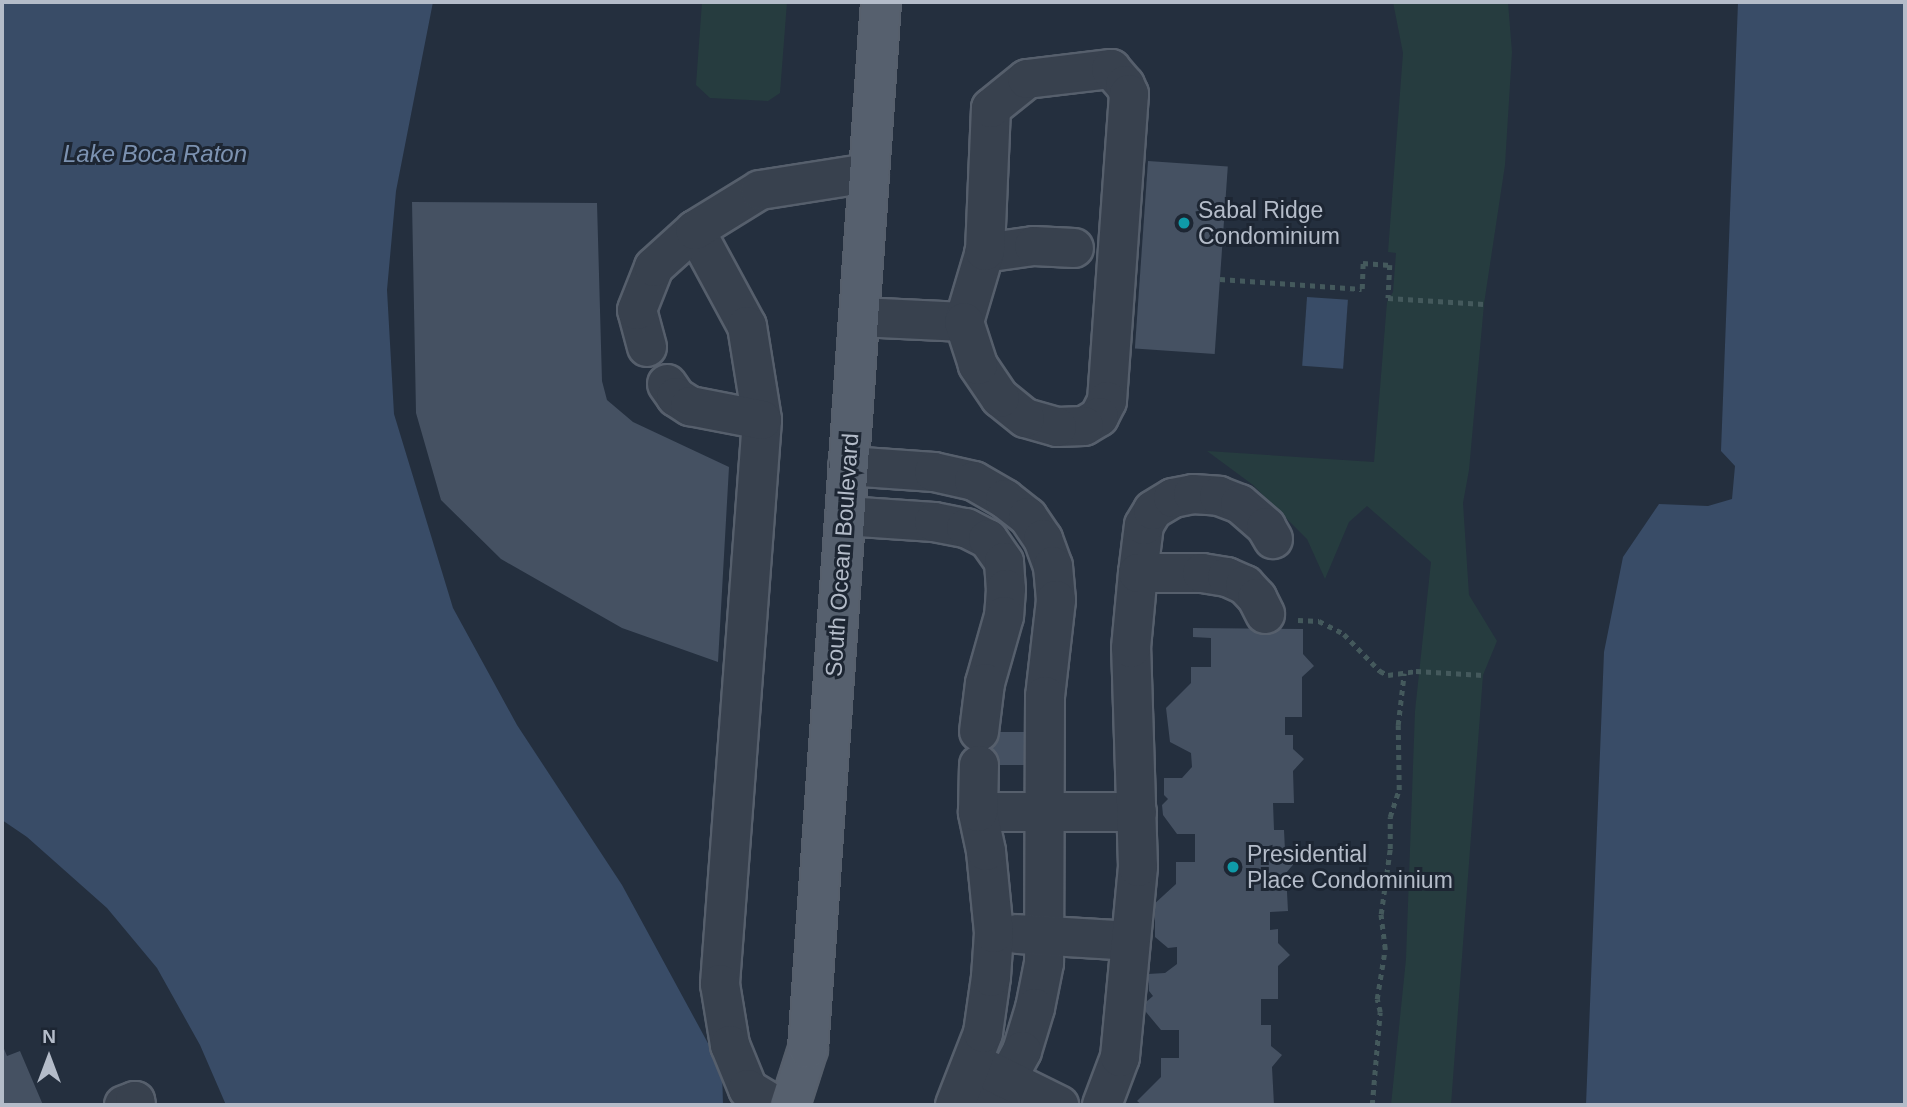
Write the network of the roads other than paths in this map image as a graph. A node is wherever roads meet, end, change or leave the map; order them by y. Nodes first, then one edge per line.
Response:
1 (881, 2) edge
2 (869, 173) junction
3 (695, 230) junction
4 (1074, 248) dead end
5 (984, 253) junction
6 (859, 317) junction
7 (964, 322) junction
8 (647, 347) dead end
9 (667, 384) dead end
10 (762, 420) junction
11 (848, 466) junction
12 (845, 516) junction
13 (1273, 539) dead end
14 (1138, 573) junction
15 (1265, 614) road end
16 (985, 683) junction
17 (1045, 696) junction
18 (978, 812) junction
19 (1045, 813) junction
20 (1137, 813) junction
21 (994, 933) junction
22 (1044, 935) junction
23 (1130, 941) junction
24 (973, 1062) junction
25 (1000, 1093) edge
26 (124, 1105) edge
27 (136, 1105) edge
28 (775, 1105) edge
29 (790, 1105) edge
30 (955, 1105) edge
31 (1059, 1105) edge
32 (1102, 1105) edge

1 - 2 main road, South Ocean Boulevard
2 - 3 lane
2 - 6 main road, South Ocean Boulevard
3 - 8 lane
3 - 10 lane
4 - 5 lane
5 - 7 lane
5 - 7 lane
6 - 7 lane
6 - 11 main road, South Ocean Boulevard
9 - 10 lane
10 - 28 lane
11 - 12 main road, South Ocean Boulevard
11 - 17 lane
12 - 16 lane
12 - 29 main road, South Ocean Boulevard
13 - 14 lane
14 - 15 lane
14 - 20 lane
16 - 17 lane
16 - 18 lane
17 - 19 lane
18 - 19 lane
18 - 21 lane
19 - 20 lane
19 - 22 lane
20 - 23 lane
21 - 22 lane
21 - 24 lane
22 - 23 lane
22 - 25 lane
23 - 32 lane
24 - 25 lane
24 - 30 lane
25 - 31 lane
26 - 27 lane

